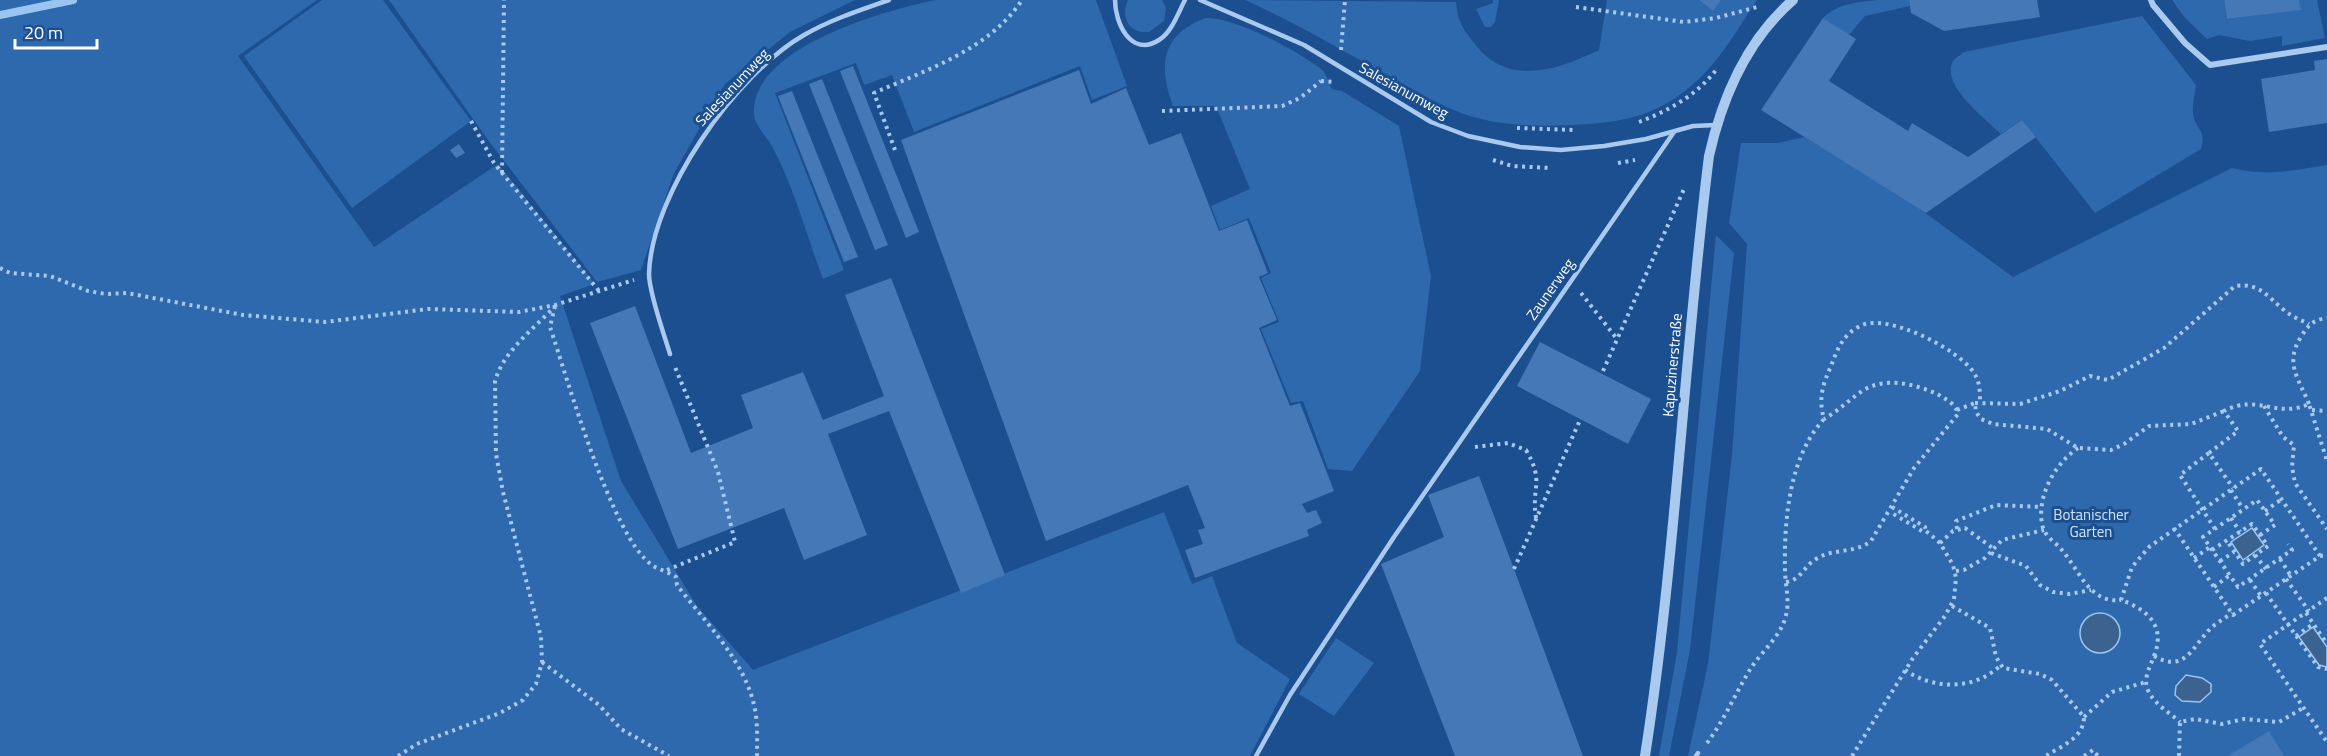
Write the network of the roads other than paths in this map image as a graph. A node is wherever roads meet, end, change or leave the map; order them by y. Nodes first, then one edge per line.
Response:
1 (889, 0) edge
2 (1115, 0) edge
3 (1185, 0) edge
4 (1200, 0) edge
5 (1793, 0) edge
6 (2151, 0) edge
7 (2327, 48) edge
8 (1716, 125) junction
9 (1674, 132) junction
10 (670, 354) road end
11 (1256, 756) edge
12 (1645, 756) edge

1 - 10 lane, Salesianumweg
2 - 3 lane
4 - 9 lane, Salesianumweg
5 - 8 street, Kapuzinerstraße
6 - 7 street
8 - 9 lane, Salesianumweg
8 - 12 street, Kapuzinerstraße
9 - 11 lane, Zaunerweg

